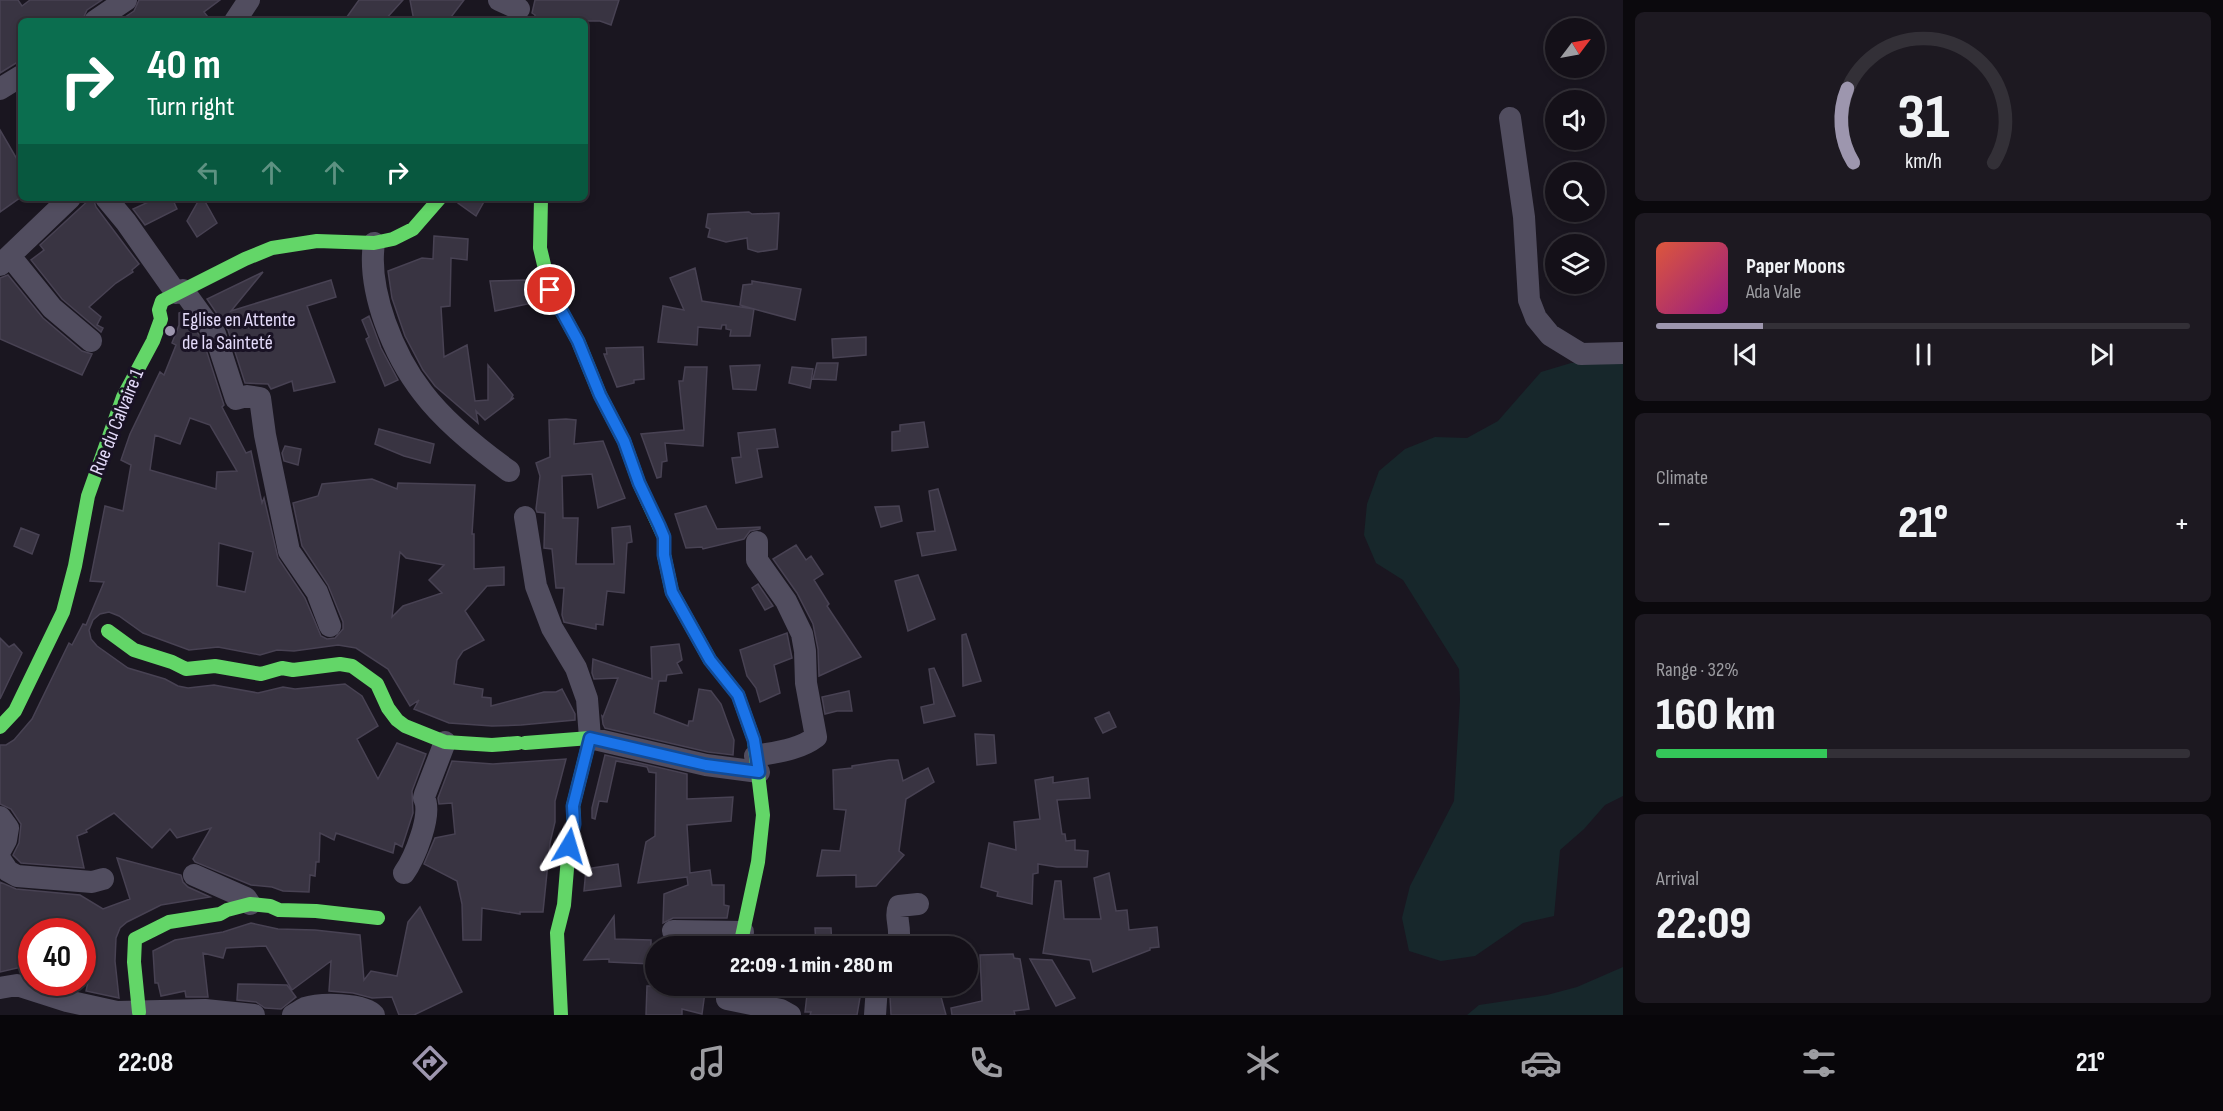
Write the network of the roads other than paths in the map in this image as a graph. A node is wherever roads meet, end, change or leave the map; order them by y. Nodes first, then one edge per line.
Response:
1 (126, 0) edge
2 (249, 0) edge
3 (99, 18) edge
4 (237, 18) edge
5 (18, 78) edge
6 (0, 89) edge
7 (1510, 118) dead end
8 (67, 201) edge
9 (108, 201) edge
10 (438, 201) edge
11 (542, 201) edge
12 (374, 243) junction
13 (5, 261) edge
14 (180, 291) junction
15 (91, 341) dead end
16 (1623, 353) edge
17 (509, 471) dead end
18 (525, 517) dead end
19 (757, 542) dead end
20 (330, 626) dead end
21 (101, 627) dead end
22 (0, 727) edge
23 (590, 738) junction
24 (446, 742) junction
25 (757, 764) junction
26 (0, 817) edge
27 (0, 852) edge
28 (0, 859) edge
29 (404, 873) dead end
30 (194, 875) dead end
31 (103, 879) dead end
32 (250, 904) junction
33 (918, 904) dead end
34 (378, 918) dead end
35 (673, 931) dead end
36 (716, 936) edge
37 (742, 936) edge
38 (900, 936) edge
39 (0, 988) edge
40 (876, 996) edge
41 (727, 1000) edge
42 (68, 1008) edge
43 (139, 1012) junction
44 (108, 1013) edge
45 (254, 1015) edge
46 (292, 1015) edge
47 (374, 1015) edge
48 (561, 1015) edge
49 (790, 1015) edge
50 (875, 1015) edge

1 - 3 street
2 - 4 street
5 - 6 street
7 - 16 street
8 - 13 street
9 - 14 street
10 - 12 street, Rue du Calvaire 1
11 - 25 street
12 - 14 street, Rue du Calvaire 1
12 - 17 street
13 - 15 street
14 - 20 street
14 - 22 street, Rue du Calvaire 1
18 - 23 street
19 - 25 street
21 - 24 street
23 - 24 street
23 - 25 street
23 - 48 street
24 - 29 street
25 - 37 street
26 - 27 street
28 - 31 street
30 - 32 street
32 - 34 street
32 - 43 street
33 - 38 street
35 - 36 street
39 - 42 street
40 - 50 street
41 - 49 street
42 - 44 street
43 - 44 street
43 - 45 street
46 - 47 street

